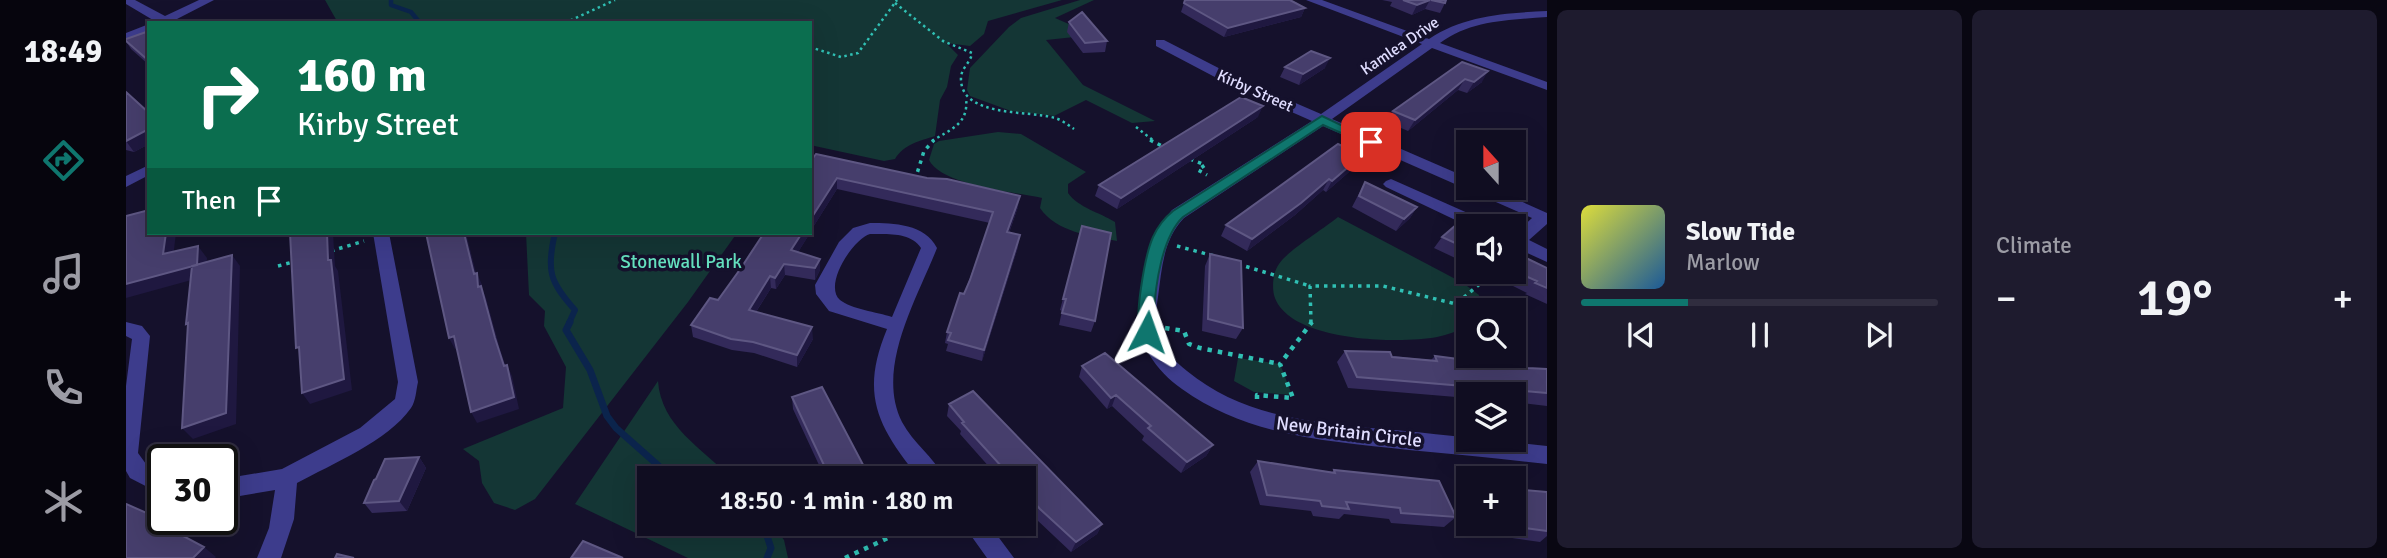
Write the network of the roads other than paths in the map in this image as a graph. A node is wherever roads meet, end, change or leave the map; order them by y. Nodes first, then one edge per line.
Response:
1 (127, 0) edge
2 (208, 0) edge
3 (1312, 0) edge
4 (1547, 14) edge
5 (163, 21) edge
6 (147, 28) edge
7 (126, 38) edge
8 (1160, 43) dead end
9 (1429, 43) junction
10 (1547, 86) edge
11 (1322, 120) junction
12 (147, 170) edge
13 (1456, 179) edge
14 (126, 182) edge
15 (1391, 184) dead end
16 (1504, 200) edge
17 (1456, 214) edge
18 (1545, 218) edge
19 (1526, 233) edge
20 (382, 235) edge
21 (1526, 246) edge
22 (1547, 256) edge
23 (897, 325) junction
24 (126, 329) edge
25 (1547, 455) edge
26 (923, 466) edge
27 (147, 476) edge
28 (286, 478) junction
29 (238, 486) edge
30 (984, 536) edge
31 (269, 558) edge
32 (1002, 558) edge

1 - 5 street
2 - 5 street
3 - 9 street
4 - 9 street, Kamlea Drive
6 - 7 street
8 - 11 street, Kirby Street
9 - 10 street
9 - 11 street, Kamlea Drive
11 - 13 street, Kirby Street
11 - 25 street, New Britain Circle
12 - 14 street
15 - 17 street
16 - 18 street
18 - 19 street
20 - 28 street
21 - 22 street
23 - 23 street
23 - 26 street
24 - 27 street
28 - 29 street
28 - 31 street
30 - 32 street

